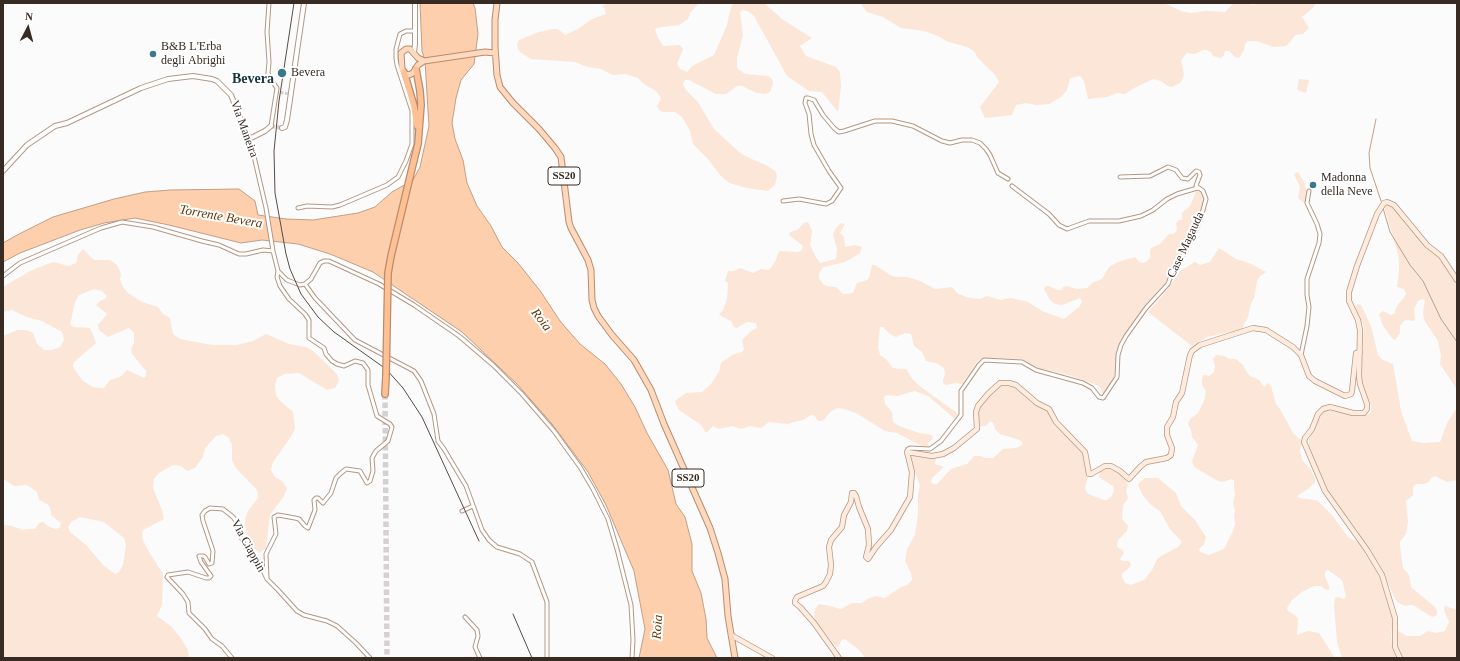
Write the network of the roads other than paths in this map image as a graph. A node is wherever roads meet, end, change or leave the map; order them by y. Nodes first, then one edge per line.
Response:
1 (269, 3) edge
2 (304, 3) edge
3 (415, 3) edge
4 (497, 3) edge
5 (415, 31) junction
6 (415, 41) junction
7 (406, 49) junction
8 (495, 50) junction
9 (414, 54) junction
10 (424, 61) junction
11 (416, 69) junction
12 (404, 72) junction
13 (272, 126) joint
14 (282, 128) dead end
15 (418, 138) junction
16 (249, 139) junction
17 (3, 171) edge
18 (1120, 177) dead end
19 (1008, 179) dead end
20 (1012, 186) dead end
21 (1199, 188) junction
22 (1309, 191) dead end
23 (783, 201) dead end
24 (298, 208) dead end
25 (272, 250) junction
26 (278, 271) junction
27 (3, 276) edge
28 (1457, 280) edge
29 (305, 284) junction
30 (1360, 352) junction
31 (1301, 355) junction
32 (385, 394) tunnel mouth
33 (908, 452) junction
34 (473, 506) junction
35 (462, 511) dead end
36 (266, 579) junction
37 (465, 617) dead end
38 (730, 635) junction
39 (232, 658) edge
40 (370, 658) edge
41 (480, 658) edge
42 (547, 658) edge
43 (632, 658) edge
44 (735, 658) edge
45 (772, 658) edge
46 (839, 658) edge
47 (1400, 658) edge

1 - 13 street
2 - 14 street
3 - 5 street
4 - 8 main road, SS20
5 - 6 street
5 - 24 street
6 - 7 street
6 - 9 street
7 - 9 main road
7 - 12 main road
8 - 10 main road
8 - 38 main road, SS20
9 - 10 main road
9 - 11 main road
10 - 11 main road
11 - 12 main road
11 - 15 highway
12 - 15 highway
13 - 16 street
15 - 32 highway, bridge
16 - 17 street, Via Maneira
16 - 25 street, Via Maneira
18 - 21 street
19 - 23 street
20 - 21 street
21 - 33 street, Case Magauda
22 - 31 street
25 - 26 street, Via Maneira
25 - 27 street
26 - 29 street
26 - 36 street, Via Maneira
28 - 30 main road
29 - 34 street
29 - 43 street
30 - 31 main road
30 - 47 main road
31 - 33 main road
33 - 46 main road
34 - 35 street
34 - 42 street
36 - 39 street, Via Ciappin
36 - 40 street, Via Ciappin
37 - 41 street
38 - 44 main road, SS20
38 - 45 main road

